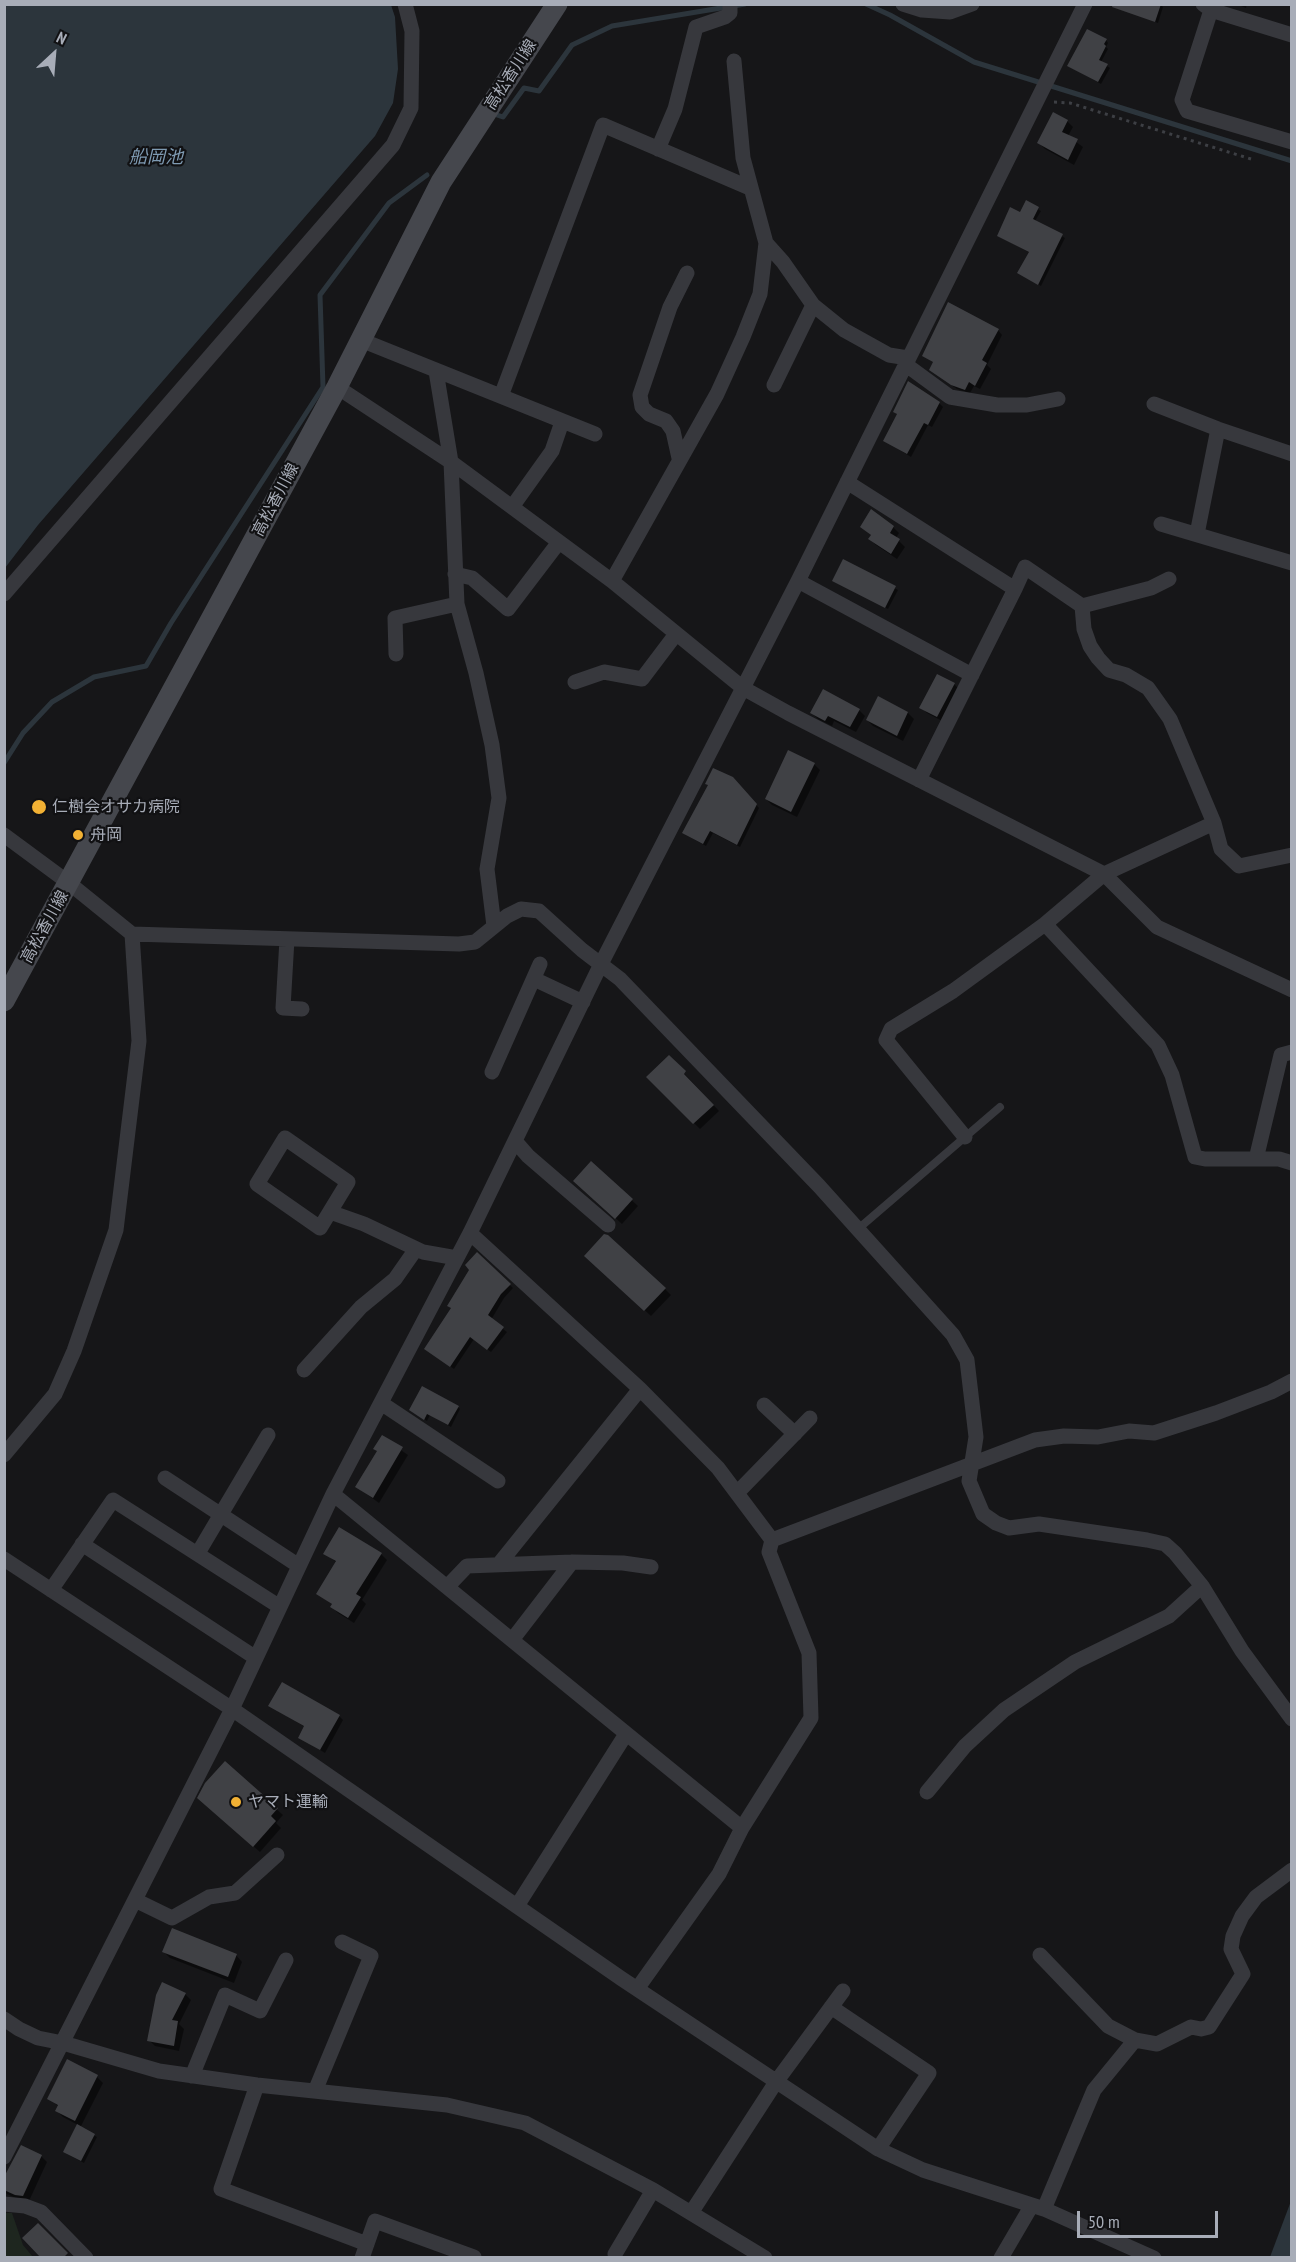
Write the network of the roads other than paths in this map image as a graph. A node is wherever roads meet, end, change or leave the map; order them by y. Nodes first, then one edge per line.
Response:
1 (405, 4) edge
2 (557, 4) edge
3 (903, 4) edge
4 (972, 4) edge
5 (1085, 4) edge
6 (1207, 7) edge
7 (730, 9) edge
8 (1292, 35) edge
9 (734, 62) dead end
10 (1292, 142) edge
11 (658, 149) junction
12 (750, 188) junction
13 (766, 243) junction
14 (687, 273) dead end
15 (813, 305) junction
16 (361, 340) junction
17 (907, 361) junction
18 (436, 371) junction
19 (774, 385) dead end
20 (337, 387) junction
21 (501, 396) junction
22 (1058, 399) dead end
23 (1154, 404) dead end
24 (562, 422) junction
25 (1218, 429) junction
26 (595, 434) dead end
27 (1291, 453) edge
28 (680, 458) junction
29 (451, 462) junction
30 (847, 482) junction
31 (512, 507) junction
32 (1161, 524) dead end
33 (1197, 534) junction
34 (559, 542) junction
35 (1292, 562) edge
36 (455, 574) junction
37 (1168, 579) dead end
38 (612, 581) junction
39 (798, 581) junction
40 (1015, 590) junction
41 (4, 594) edge
42 (457, 604) junction
43 (1082, 606) junction
44 (676, 634) junction
45 (396, 654) dead end
46 (972, 675) junction
47 (574, 682) dead end
48 (743, 688) junction
49 (919, 780) junction
50 (1214, 823) junction
51 (4, 835) edge
52 (1292, 855) edge
53 (1104, 874) junction
54 (69, 883) junction
55 (1045, 924) junction
56 (494, 926) junction
57 (132, 934) junction
58 (287, 939) junction
59 (540, 964) dead end
60 (601, 964) junction
61 (534, 980) junction
62 (1292, 990) edge
63 (4, 1001) edge
64 (583, 1002) junction
65 (302, 1009) dead end
66 (1292, 1052) edge
67 (492, 1072) dead end
68 (1000, 1107) dead end
69 (965, 1137) junction
70 (515, 1141) junction
71 (1256, 1159) junction
72 (1292, 1163) edge
73 (330, 1212) junction
74 (608, 1225) dead end
75 (858, 1229) junction
76 (470, 1233) junction
77 (416, 1248) junction
78 (457, 1258) junction
79 (304, 1370) dead end
80 (1292, 1381) edge
81 (640, 1389) junction
82 (381, 1403) junction
83 (764, 1405) dead end
84 (810, 1418) dead end
85 (795, 1434) junction
86 (268, 1435) dead end
87 (4, 1455) edge
88 (972, 1464) junction
89 (165, 1478) dead end
90 (498, 1480) dead end
91 (737, 1493) junction
92 (333, 1494) junction
93 (221, 1515) junction
94 (772, 1540) junction
95 (82, 1544) junction
96 (198, 1553) junction
97 (4, 1559) edge
98 (572, 1562) junction
99 (499, 1564) junction
100 (299, 1566) junction
101 (651, 1567) dead end
102 (1202, 1586) junction
103 (447, 1587) junction
104 (51, 1590) junction
105 (280, 1607) junction
106 (512, 1641) junction
107 (256, 1658) junction
108 (232, 1709) junction
109 (1292, 1719) edge
110 (626, 1734) junction
111 (927, 1792) dead end
112 (742, 1828) junction
113 (278, 1856) dead end
114 (1292, 1870) edge
115 (135, 1900) junction
116 (517, 1906) junction
117 (342, 1942) dead end
118 (1040, 1955) dead end
119 (286, 1960) dead end
120 (637, 1989) junction
121 (843, 1990) dead end
122 (831, 2007) junction
123 (4, 2019) edge
124 (1135, 2040) junction
125 (63, 2043) junction
126 (192, 2076) junction
127 (776, 2082) junction
128 (257, 2085) junction
129 (315, 2091) junction
130 (878, 2149) junction
131 (4, 2157) edge
132 (653, 2190) junction
133 (4, 2204) edge
134 (1038, 2207) junction
135 (691, 2213) junction
136 (365, 2251) edge
137 (615, 2254) dead end
138 (474, 2257) edge
139 (86, 2258) edge
140 (765, 2258) edge
141 (1001, 2258) edge
142 (1154, 2258) edge

1 - 41 street
2 - 16 main road, 高松香川線
3 - 4 street
5 - 17 street
6 - 8 street
6 - 10 street
7 - 11 street
9 - 12 street
11 - 12 street
11 - 21 street
12 - 13 street
13 - 15 street
13 - 28 street
14 - 28 street
15 - 17 street
15 - 19 street
16 - 18 street
16 - 20 main road, 高松香川線
17 - 22 street
17 - 30 street
18 - 21 street
18 - 29 street
20 - 29 street
20 - 54 main road, 高松香川線
21 - 24 street
23 - 25 street
24 - 26 street
24 - 31 street
25 - 27 street
25 - 33 street
28 - 38 street
29 - 31 street
29 - 36 street
30 - 39 street
30 - 40 street
31 - 34 street
32 - 33 street
33 - 35 street
34 - 36 street
34 - 38 street
36 - 42 street
37 - 43 street
38 - 44 street
39 - 46 street
39 - 48 street
40 - 43 street
40 - 46 street
42 - 45 street
42 - 56 street
43 - 50 street
44 - 47 street
44 - 48 street
46 - 49 street
48 - 49 street
48 - 60 street
49 - 53 street
50 - 52 street
50 - 53 street
51 - 54 street
53 - 55 street
53 - 62 street
54 - 57 street
54 - 63 main road, 高松香川線
55 - 69 street
55 - 71 street
56 - 58 street
56 - 60 street
57 - 58 street
57 - 87 street
58 - 65 street
59 - 61 street
60 - 64 street
60 - 75 street
61 - 64 street
61 - 67 street
64 - 70 street
66 - 71 street
68 - 69 lane
69 - 75 lane
70 - 74 street
70 - 76 street
71 - 72 street
73 - 73 street
73 - 77 street
75 - 88 street
76 - 78 street
76 - 81 street
77 - 78 street
77 - 79 street
78 - 82 street
80 - 88 street
81 - 91 street
81 - 99 street
82 - 90 street
82 - 92 street
83 - 85 street
84 - 85 street
85 - 91 street
86 - 93 street
88 - 94 street
88 - 102 street
89 - 93 street
91 - 94 street
92 - 100 street
92 - 103 street
93 - 96 street
93 - 100 street
94 - 112 street
95 - 96 street
95 - 104 street
95 - 107 street
96 - 105 street
97 - 104 street
98 - 99 street
98 - 101 street
98 - 106 street
99 - 103 street
100 - 105 street
102 - 109 street
102 - 111 street
103 - 106 street
104 - 108 street
105 - 107 street
106 - 110 street
107 - 108 street
108 - 115 street
108 - 116 street
110 - 112 street
110 - 116 street
112 - 120 street
113 - 115 street
114 - 124 street
115 - 125 street
116 - 120 street
117 - 129 street
118 - 124 street
119 - 126 street
120 - 127 street
121 - 122 street
122 - 127 street
122 - 130 street
123 - 125 street
124 - 134 street
125 - 126 street
125 - 131 street
126 - 128 street
127 - 130 street
127 - 135 street
128 - 129 street
128 - 136 street
129 - 132 street
130 - 134 street
132 - 135 street
132 - 137 street
133 - 139 street
134 - 141 street
134 - 142 street
135 - 140 street
136 - 138 street

